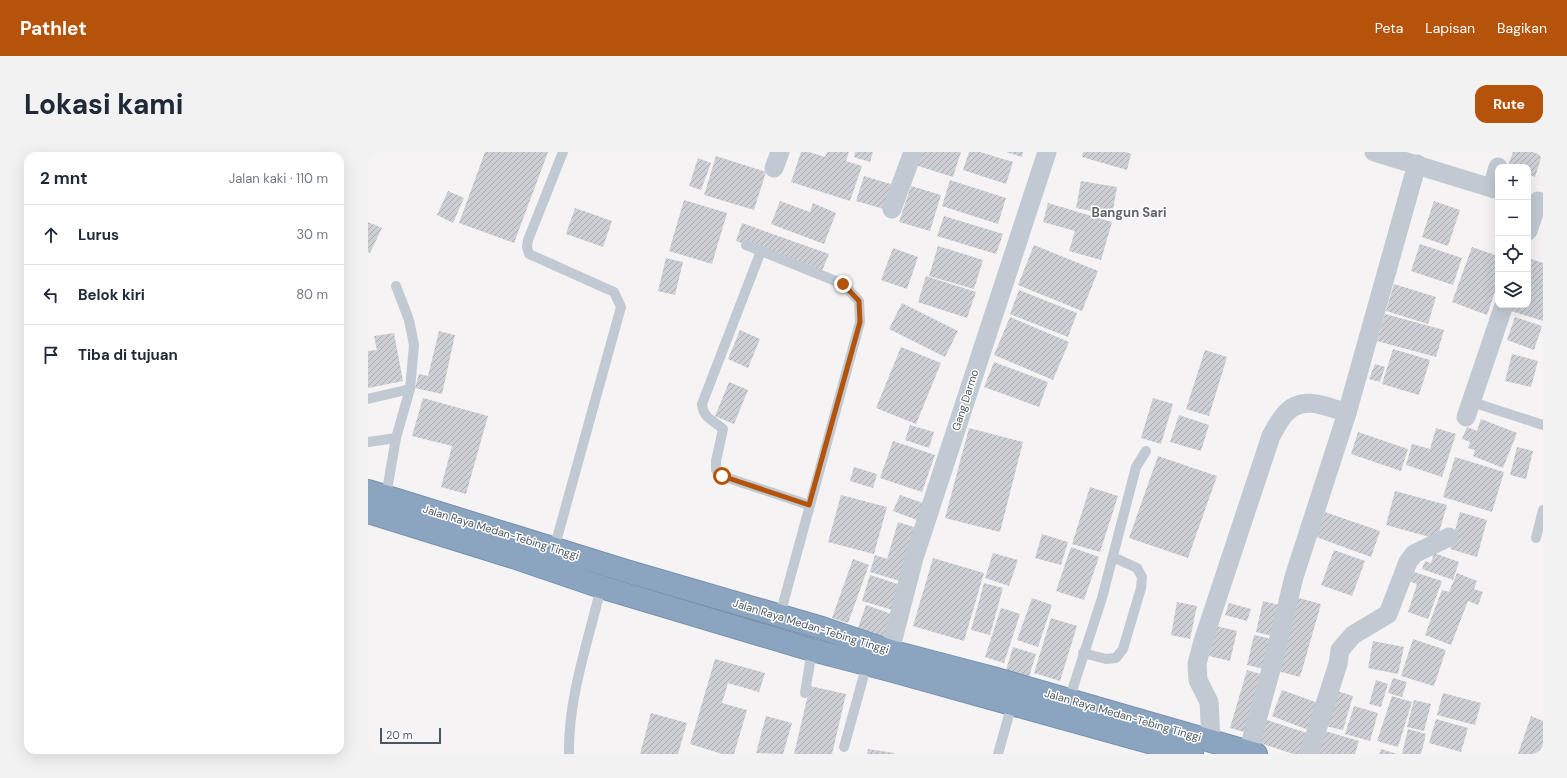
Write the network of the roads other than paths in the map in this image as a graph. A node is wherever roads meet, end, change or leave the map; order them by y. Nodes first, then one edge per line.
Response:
1 (563, 152) edge
2 (913, 152) edge
3 (1047, 152) edge
4 (1374, 152) edge
5 (1502, 152) edge
6 (1417, 164) junction
7 (1499, 164) edge
8 (1495, 189) edge
9 (1536, 201) edge
10 (892, 209) dead end
11 (1531, 220) edge
12 (746, 245) dead end
13 (761, 251) junction
14 (396, 286) dead end
15 (1503, 308) edge
16 (410, 389) junction
17 (368, 398) edge
18 (1469, 410) joint
19 (1347, 413) junction
20 (1543, 425) edge
21 (396, 438) junction
22 (368, 442) edge
23 (1146, 451) dead end
24 (809, 505) junction
25 (372, 506) edge
26 (1543, 510) edge
27 (1449, 537) dead end
28 (1536, 538) dead end
29 (554, 549) junction
30 (1113, 557) junction
31 (600, 587) junction
32 (780, 615) junction
33 (812, 650) junction
34 (890, 651) junction
35 (1083, 653) junction
36 (867, 664) junction
37 (805, 694) dead end
38 (1069, 700) junction
39 (1012, 704) junction
40 (1211, 740) junction
41 (844, 747) dead end
42 (1185, 753) edge
43 (1252, 753) edge
44 (569, 754) edge
45 (998, 754) edge
46 (1309, 754) edge

1 - 29 lane
2 - 10 street
3 - 34 street, Gang Darmo
4 - 6 street
5 - 7 street
6 - 8 street
6 - 19 street
9 - 11 street
12 - 13 lane
13 - 24 lane
13 - 24 lane
14 - 16 lane
15 - 18 street
16 - 17 lane
16 - 21 lane
18 - 20 lane
19 - 40 street
19 - 43 street
21 - 22 lane
21 - 25 lane
23 - 30 lane
24 - 32 lane
25 - 29 highway, Jalan Raya Medan-Tebing Tinggi
25 - 31 highway, Jalan Raya Medan-Tebing Tinggi
26 - 28 lane
27 - 46 street
29 - 32 highway, Jalan Raya Medan-Tebing Tinggi
30 - 35 lane
30 - 35 lane
31 - 33 highway, Jalan Raya Medan-Tebing Tinggi
31 - 44 lane
32 - 34 highway, Jalan Raya Medan-Tebing Tinggi
33 - 36 highway, Jalan Raya Medan-Tebing Tinggi
33 - 37 lane
34 - 38 highway, Jalan Raya Medan-Tebing Tinggi
35 - 38 lane
36 - 39 highway, Jalan Raya Medan-Tebing Tinggi
36 - 41 lane
38 - 40 highway, Jalan Raya Medan-Tebing Tinggi
39 - 42 highway, Jalan Raya Medan-Tebing Tinggi
39 - 45 lane
40 - 43 highway, Jalan Raya Medan-Tebing Tinggi

